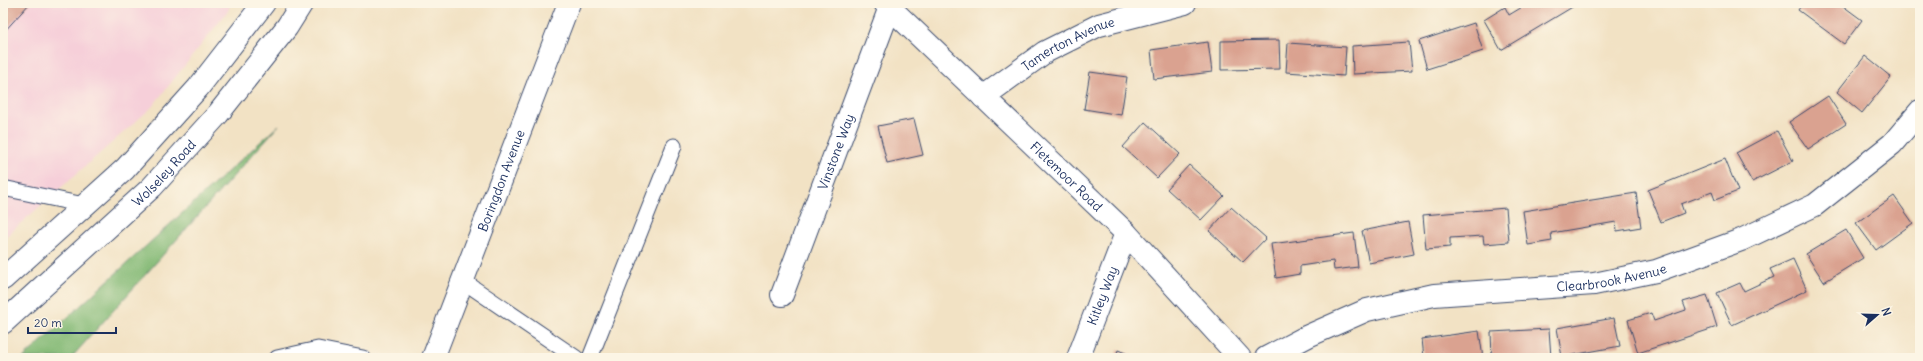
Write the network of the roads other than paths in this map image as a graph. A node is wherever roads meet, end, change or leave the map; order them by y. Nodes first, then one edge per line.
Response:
1 (264, 3) edge
2 (302, 3) edge
3 (569, 3) edge
4 (1186, 3) edge
5 (887, 5) edge
6 (983, 97) junction
7 (1920, 111) edge
8 (674, 146) dead end
9 (3, 188) edge
10 (84, 205) junction
11 (1126, 233) junction
12 (3, 279) edge
13 (463, 281) junction
14 (782, 296) dead end
15 (3, 322) edge
16 (277, 358) edge
17 (363, 358) edge
18 (433, 358) edge
19 (576, 358) edge
20 (590, 358) edge
21 (1078, 358) edge
22 (1240, 358) edge
23 (1266, 358) edge

1 - 10 street
2 - 15 street, Wolseley Road
3 - 13 street, Boringdon Avenue
4 - 6 street, Tamerton Avenue
5 - 6 street, Fletemoor Road
5 - 14 street, Vinstone Way
6 - 11 street, Fletemoor Road
7 - 23 street, Clearbrook Avenue
8 - 20 lane
9 - 10 lane
10 - 12 street
11 - 21 street, Kitley Way
11 - 22 street, Fletemoor Road
13 - 18 street, Boringdon Avenue
13 - 19 lane
16 - 17 lane

